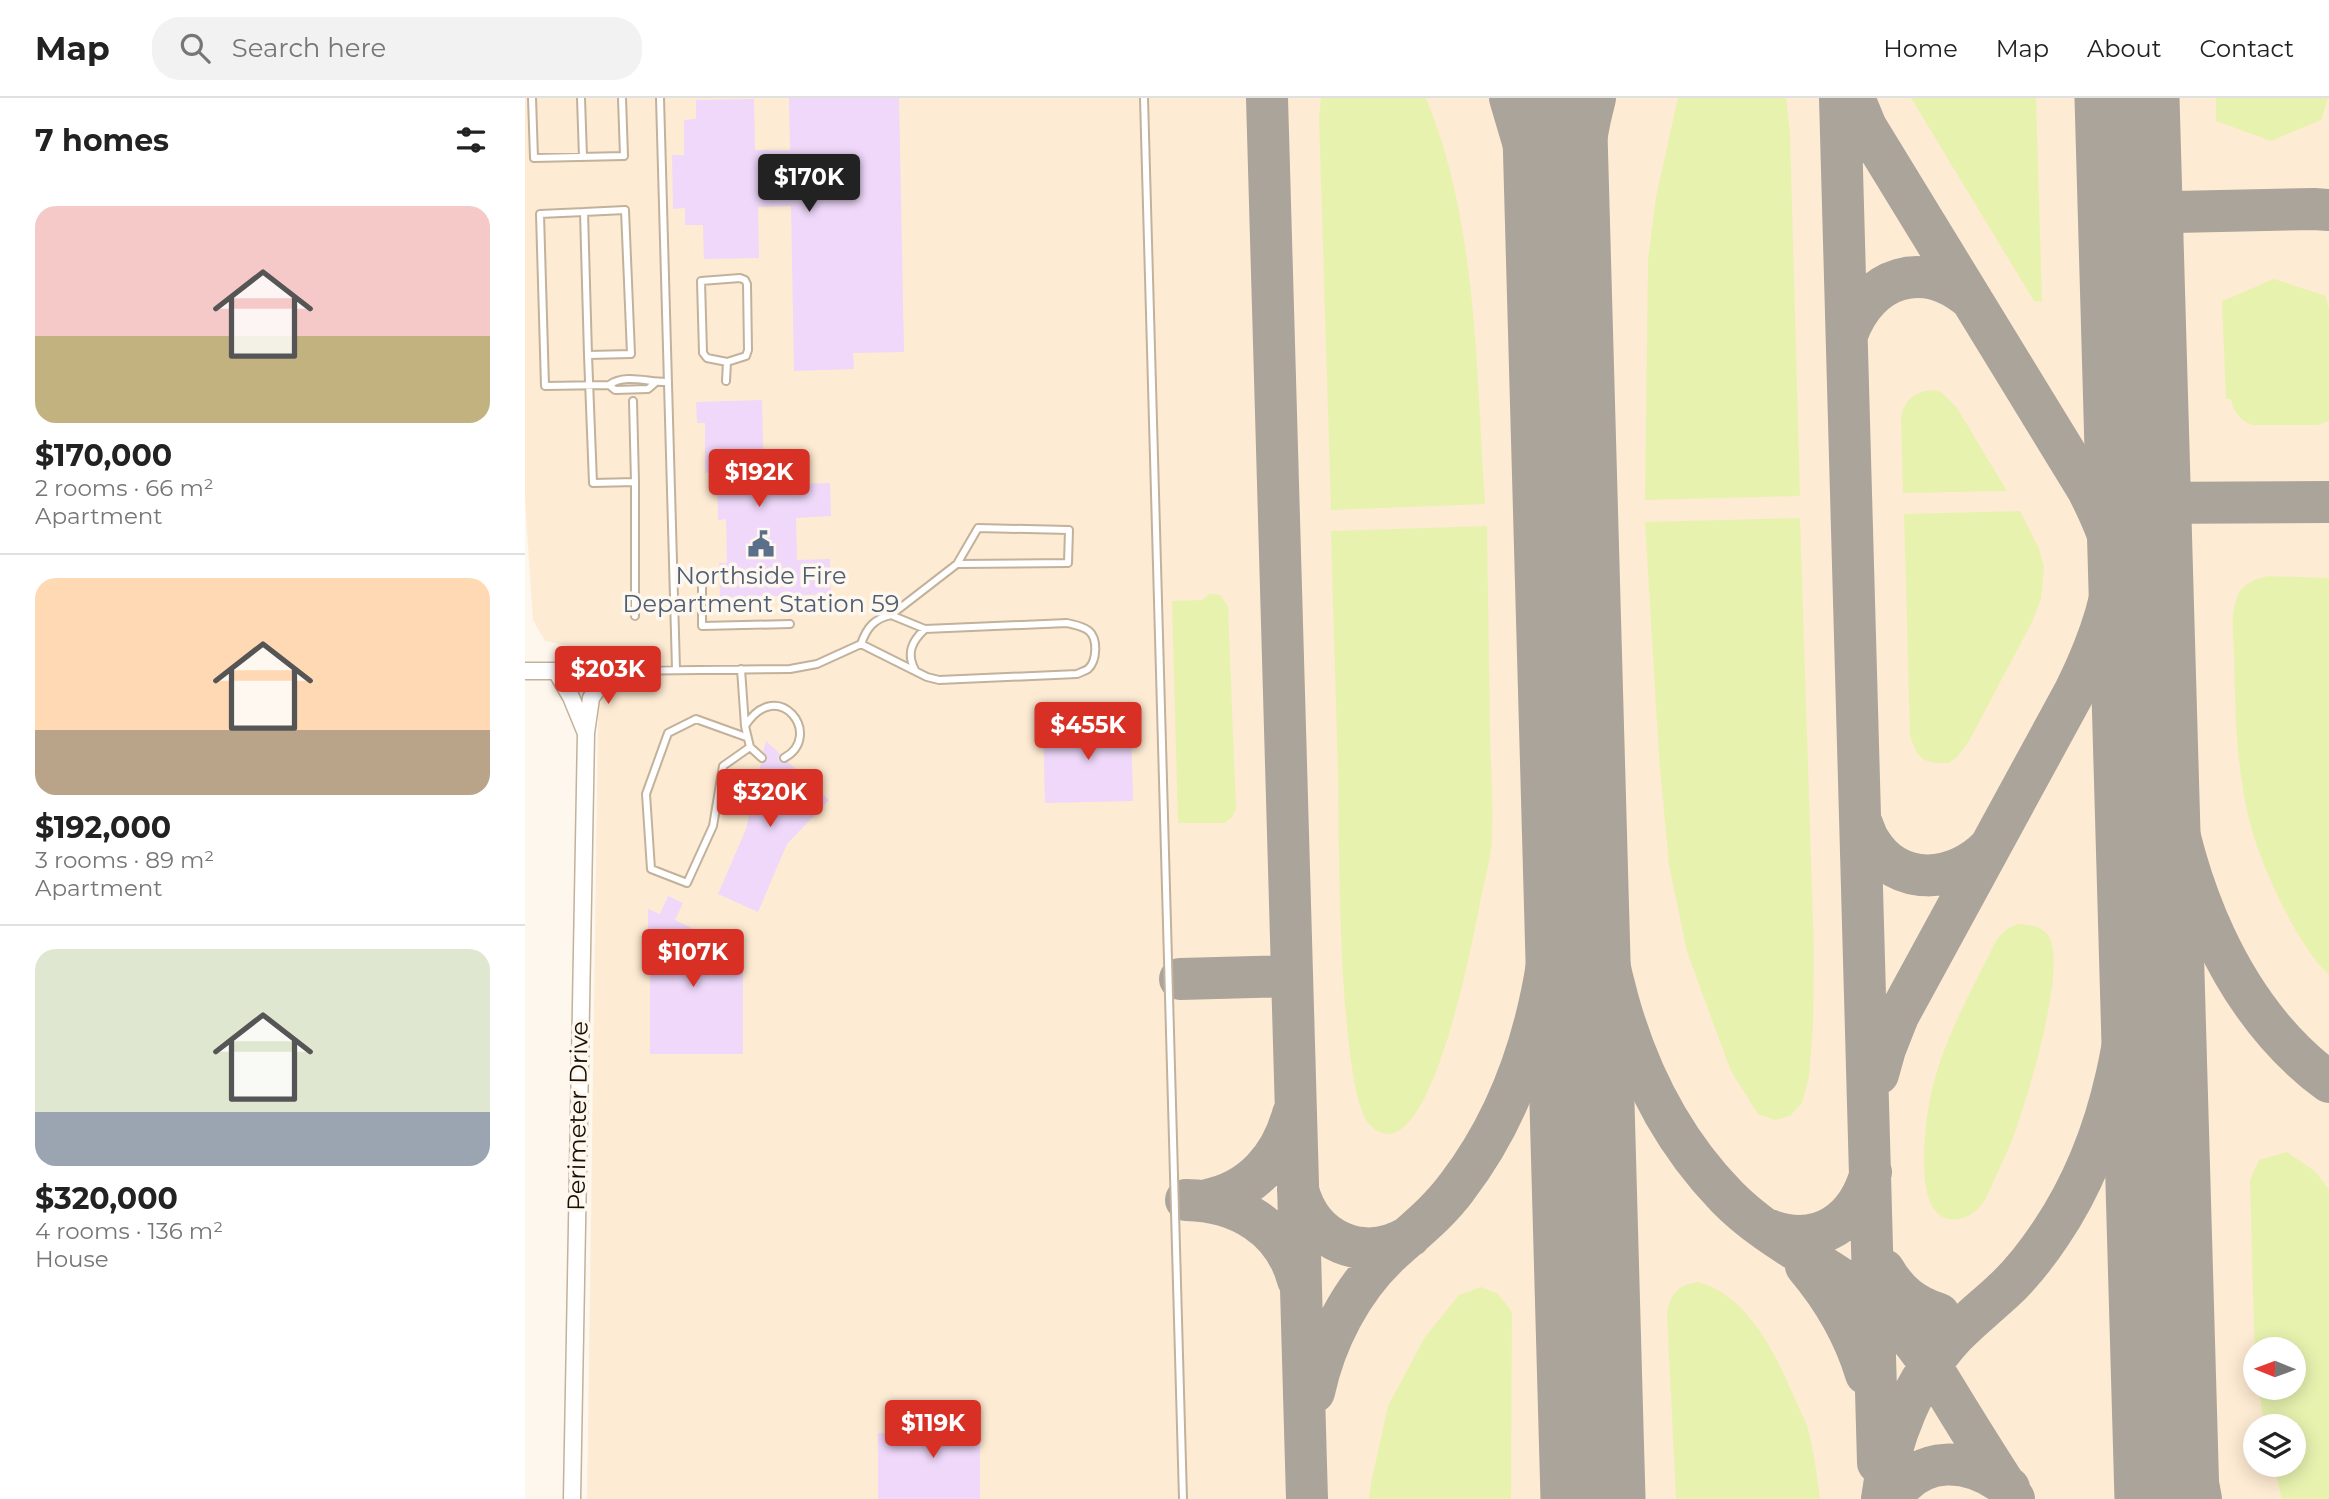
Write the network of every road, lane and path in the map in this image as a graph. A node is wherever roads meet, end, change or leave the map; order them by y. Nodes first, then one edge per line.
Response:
1 (532, 98) edge
2 (581, 98) edge
3 (622, 98) edge
4 (660, 98) edge
5 (1144, 98) edge
6 (583, 157) junction
7 (584, 212) junction
8 (588, 355) junction
9 (727, 362) junction
10 (726, 381) dead end
11 (668, 382) junction
12 (589, 386) junction
13 (633, 401) dead end
14 (635, 482) junction
15 (957, 565) junction
16 (674, 574) junction
17 (891, 615) junction
18 (635, 616) dead end
19 (790, 624) dead end
20 (925, 629) junction
21 (861, 644) junction
22 (676, 669) junction
23 (741, 669) junction
24 (525, 671) edge
25 (556, 671) junction
26 (610, 671) junction
27 (916, 672) junction
28 (745, 726) junction
29 (586, 733) junction
30 (746, 737) junction
31 (750, 747) junction
32 (762, 758) dead end
33 (784, 758) dead end
34 (572, 1499) edge
35 (1183, 1499) edge

1 - 6 lane
2 - 6 lane
3 - 6 lane
4 - 11 lane
5 - 35 lane
7 - 8 lane
7 - 8 lane
7 - 12 lane
8 - 12 lane
9 - 9 lane
9 - 10 lane
11 - 12 lane
11 - 16 lane
12 - 14 lane
13 - 14 lane
14 - 18 lane
15 - 15 lane
15 - 17 lane
16 - 19 lane
16 - 22 lane
17 - 20 lane
17 - 21 lane
20 - 27 lane
20 - 27 lane
21 - 23 lane
21 - 27 lane
22 - 23 lane
22 - 26 lane
23 - 28 lane
24 - 25 street
25 - 26 street
25 - 29 street, Perimeter Drive
26 - 29 street, Perimeter Drive
28 - 30 lane
28 - 33 lane
29 - 34 street, Perimeter Drive
30 - 31 lane
30 - 31 lane
31 - 32 lane

